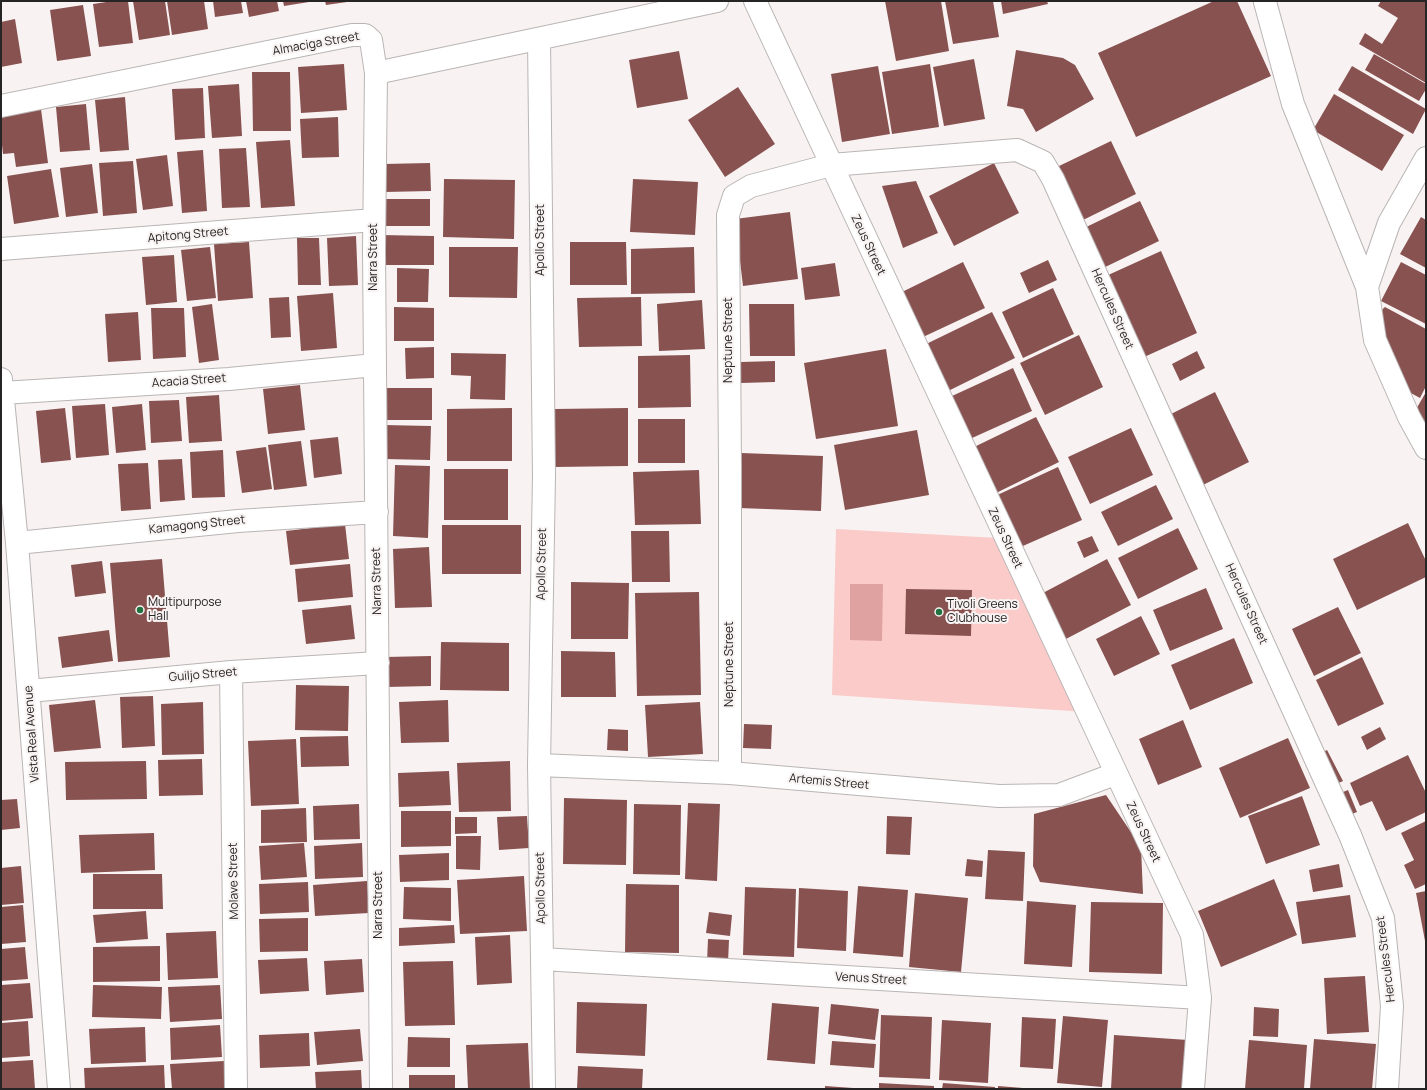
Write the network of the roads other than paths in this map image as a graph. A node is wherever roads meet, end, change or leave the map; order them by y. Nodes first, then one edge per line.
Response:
1 (717, 1) edge
2 (755, 1) edge
3 (1265, 2) dead end
4 (539, 39) junction
5 (376, 73) junction
6 (1, 106) edge
7 (1017, 150) joint
8 (1426, 158) edge
9 (831, 165) junction
10 (374, 220) junction
11 (1, 249) edge
12 (1366, 287) junction
13 (375, 364) junction
14 (2, 386) edge
15 (1426, 448) edge
16 (377, 512) junction
17 (17, 543) junction
18 (378, 663) junction
19 (231, 672) junction
20 (29, 691) junction
21 (539, 765) junction
22 (730, 774) junction
23 (1115, 774) junction
24 (542, 959) junction
25 (1200, 998) junction
26 (59, 1089) edge
27 (236, 1089) edge
28 (382, 1089) edge
29 (544, 1089) edge
30 (1193, 1089) edge
31 (1387, 1089) edge

1 - 4 street
2 - 9 street, Zeus Street
3 - 12 street
4 - 5 street
4 - 21 street, Apollo Street
5 - 6 street, Almaciga Street
5 - 10 street, Narra Street
7 - 9 street, Neptune Street
7 - 31 street, Hercules Street
8 - 12 street
9 - 22 street, Neptune Street
9 - 23 street, Zeus Street
10 - 11 street, Apitong Street
10 - 13 street, Narra Street
12 - 15 street
13 - 14 street, Acacia Street
13 - 16 street, Narra Street
14 - 17 street, Vista Real Avenue
16 - 17 street, Kamagong Street
16 - 18 street, Narra Street
17 - 20 street, Vista Real Avenue
18 - 19 street, Guiljo Street
18 - 28 street, Narra Street
19 - 20 street, Guiljo Street
19 - 27 street, Molave Street
20 - 26 street, Vista Real Avenue
21 - 22 street, Artemis Street
21 - 24 street, Apollo Street
22 - 23 street, Artemis Street
23 - 25 street, Zeus Street
24 - 25 street, Venus Street
24 - 29 street, Apollo Street
25 - 30 street, Zeus Street

